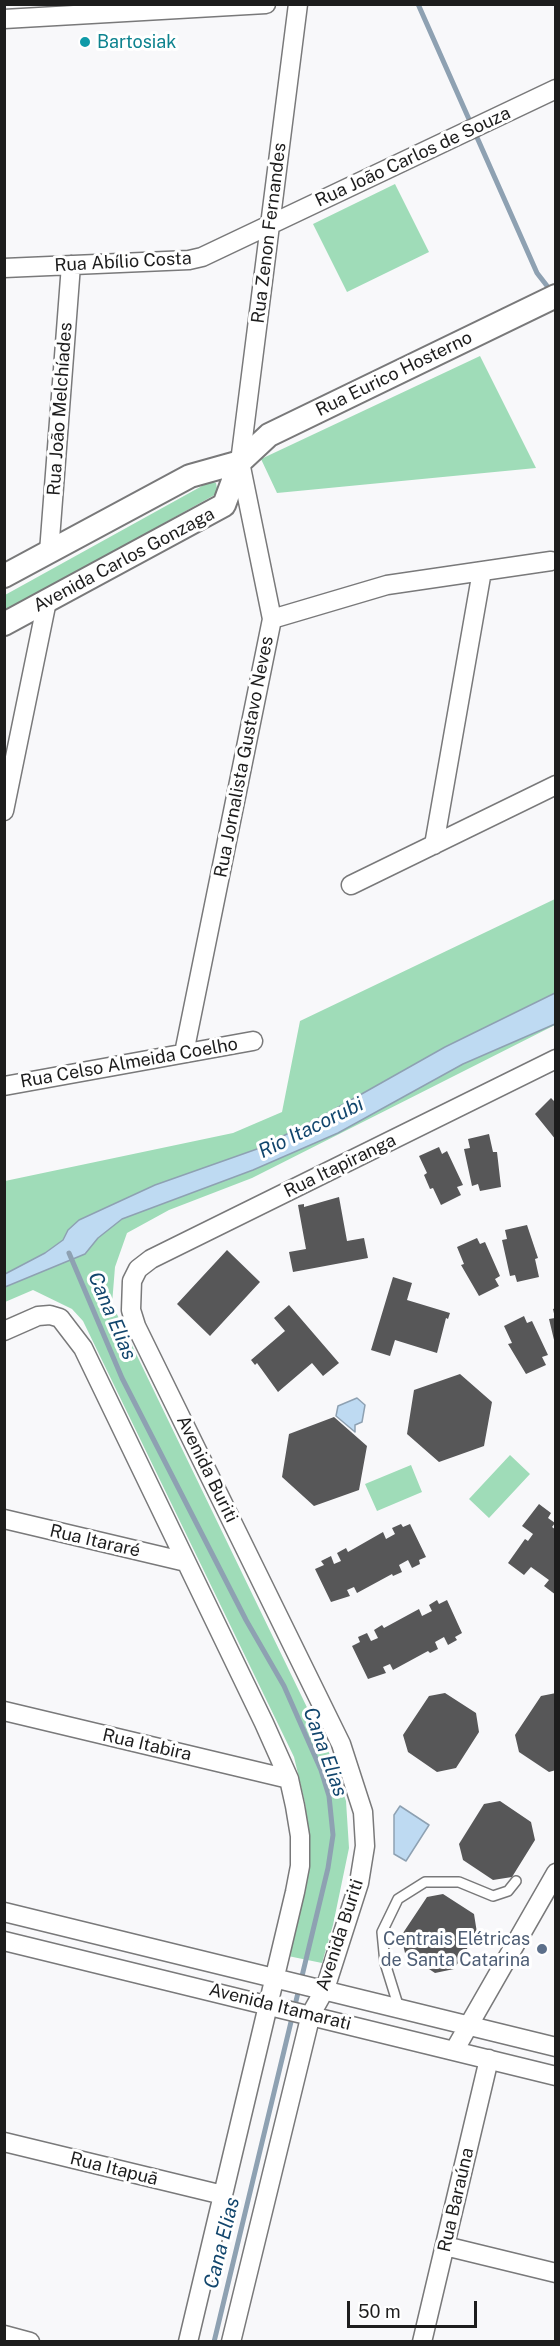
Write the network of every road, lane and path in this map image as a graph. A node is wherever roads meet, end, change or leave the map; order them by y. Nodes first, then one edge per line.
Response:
1 (267, 4) edge
2 (298, 4) edge
3 (4, 19) edge
4 (555, 89) edge
5 (270, 224) junction
6 (71, 265) junction
7 (4, 268) edge
8 (550, 298) edge
9 (240, 462) junction
10 (49, 552) junction
11 (551, 561) dead end
12 (482, 571) junction
13 (4, 576) edge
14 (48, 601) junction
15 (272, 619) junction
16 (4, 624) edge
17 (555, 785) edge
18 (4, 811) edge
19 (434, 845) junction
20 (351, 885) dead end
21 (253, 1041) dead end
22 (184, 1053) junction
23 (555, 1059) edge
24 (4, 1086) edge
25 (132, 1281) joint
26 (4, 1331) edge
27 (4, 1519) edge
28 (186, 1562) junction
29 (4, 1712) edge
30 (289, 1779) junction
31 (555, 1873) edge
32 (516, 1881) dead end
33 (4, 1912) edge
34 (4, 1941) edge
35 (279, 1977) junction
36 (318, 1987) junction
37 (272, 2005) junction
38 (399, 2007) junction
39 (308, 2013) junction
40 (468, 2025) junction
41 (555, 2047) edge
42 (454, 2051) junction
43 (489, 2060) junction
44 (555, 2076) edge
45 (4, 2142) edge
46 (223, 2195) junction
47 (445, 2246) junction
48 (555, 2273) edge
49 (4, 2335) edge
50 (30, 2342) edge
51 (188, 2342) edge
52 (231, 2342) edge
53 (423, 2342) edge

1 - 3 street
2 - 5 street, Rua Zenon Fernandes
4 - 5 street, Rua João Carlos de Souza
5 - 6 street, Rua Abílio Costa
5 - 9 street, Rua Zenon Fernandes
6 - 7 street, Rua Abílio Costa
6 - 10 street, Rua João Melchíades
8 - 9 street, Rua Eurico Hosterno
9 - 10 street
9 - 14 street, Avenida Carlos Gonzaga
9 - 15 street, Rua Jornalista Gustavo Neves
10 - 13 street
11 - 12 street
12 - 15 street
12 - 19 street
14 - 16 street, Avenida Carlos Gonzaga
14 - 18 street
15 - 22 street, Rua Jornalista Gustavo Neves
17 - 19 street
19 - 20 street
21 - 22 street, Rua Celso Almeida Coelho
22 - 24 street, Rua Celso Almeida Coelho
23 - 25 street, Rua Itapiranga
25 - 36 street, Avenida Buriti
26 - 28 street
27 - 28 street, Rua Itararé
28 - 30 street
29 - 30 street, Rua Itabira
30 - 35 street
31 - 40 street
32 - 38 lane
33 - 35 street, Avenida Itamarati
34 - 37 street, Avenida Itamarati
35 - 36 street, Avenida Itamarati
35 - 37 street
36 - 38 street, Avenida Itamarati
36 - 39 street, Avenida Buriti
37 - 39 street, Avenida Itamarati
37 - 46 street
38 - 40 street, Avenida Itamarati
39 - 42 street, Avenida Itamarati
39 - 52 street, Avenida Buriti
40 - 41 street, Avenida Itamarati
40 - 42 street
42 - 43 street, Avenida Itamarati
43 - 44 street, Avenida Itamarati
43 - 47 street, Rua Baraúna
45 - 46 street, Rua Itapuã
46 - 51 street
47 - 48 street
47 - 53 street, Rua Baraúna
49 - 50 street

